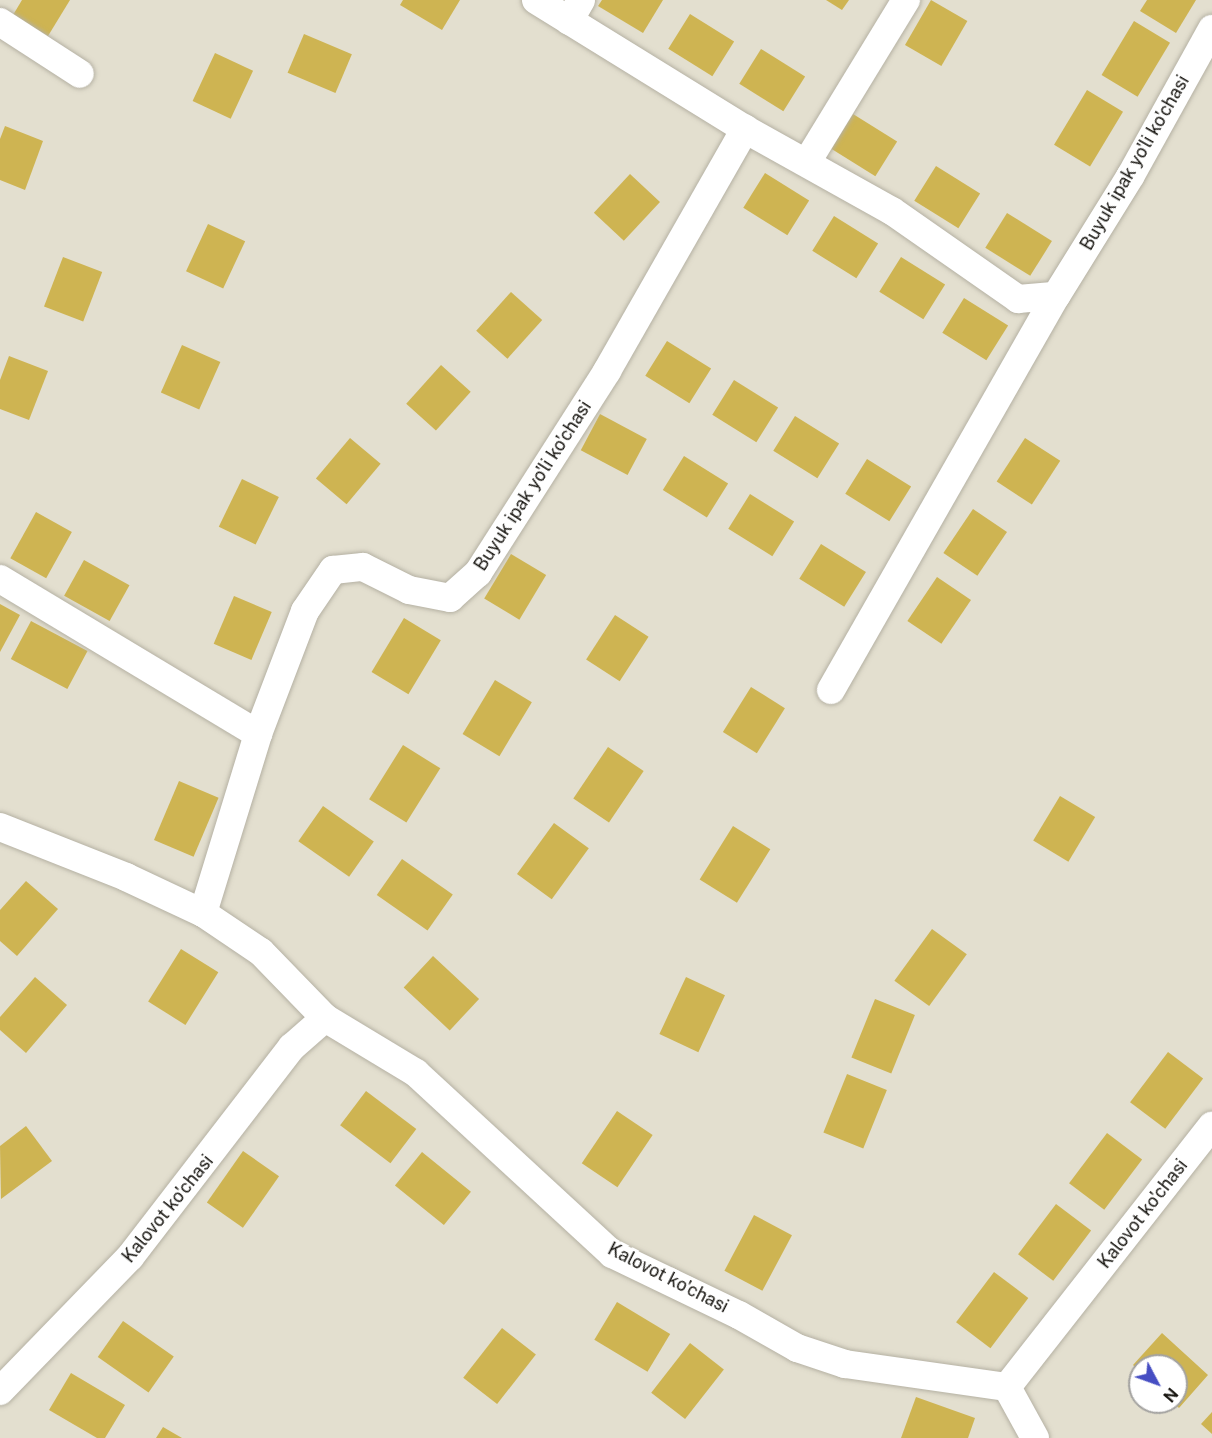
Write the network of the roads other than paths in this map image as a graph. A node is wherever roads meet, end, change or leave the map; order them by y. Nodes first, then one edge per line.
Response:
1 (536, 0) edge
2 (906, 0) edge
3 (575, 10) edge
4 (0, 22) edge
5 (1212, 29) edge
6 (80, 74) dead end
7 (745, 129) junction
8 (807, 162) junction
9 (1056, 296) junction
10 (0, 579) edge
11 (831, 690) dead end
12 (258, 734) junction
13 (0, 827) edge
14 (203, 913) junction
15 (325, 1018) junction
16 (1212, 1126) edge
17 (1007, 1387) junction
18 (0, 1391) edge
19 (1035, 1438) edge

1 - 3 street
2 - 8 street
3 - 7 street
4 - 6 street
5 - 9 street, Buyuk ipak yo'li ko'chasi
7 - 8 street
7 - 12 street, Buyuk ipak yo'li ko'chasi
8 - 9 street
9 - 11 street, Buyuk ipak yo'li ko'chasi
10 - 12 street
12 - 14 street, Buyuk ipak yo'li ko'chasi
13 - 14 street, Kalovot ko'chasi
14 - 15 street, Kalovot ko'chasi
15 - 17 street, Kalovot ko'chasi
15 - 18 street, Kalovot ko'chasi
16 - 17 street, Kalovot ko'chasi
17 - 19 street

